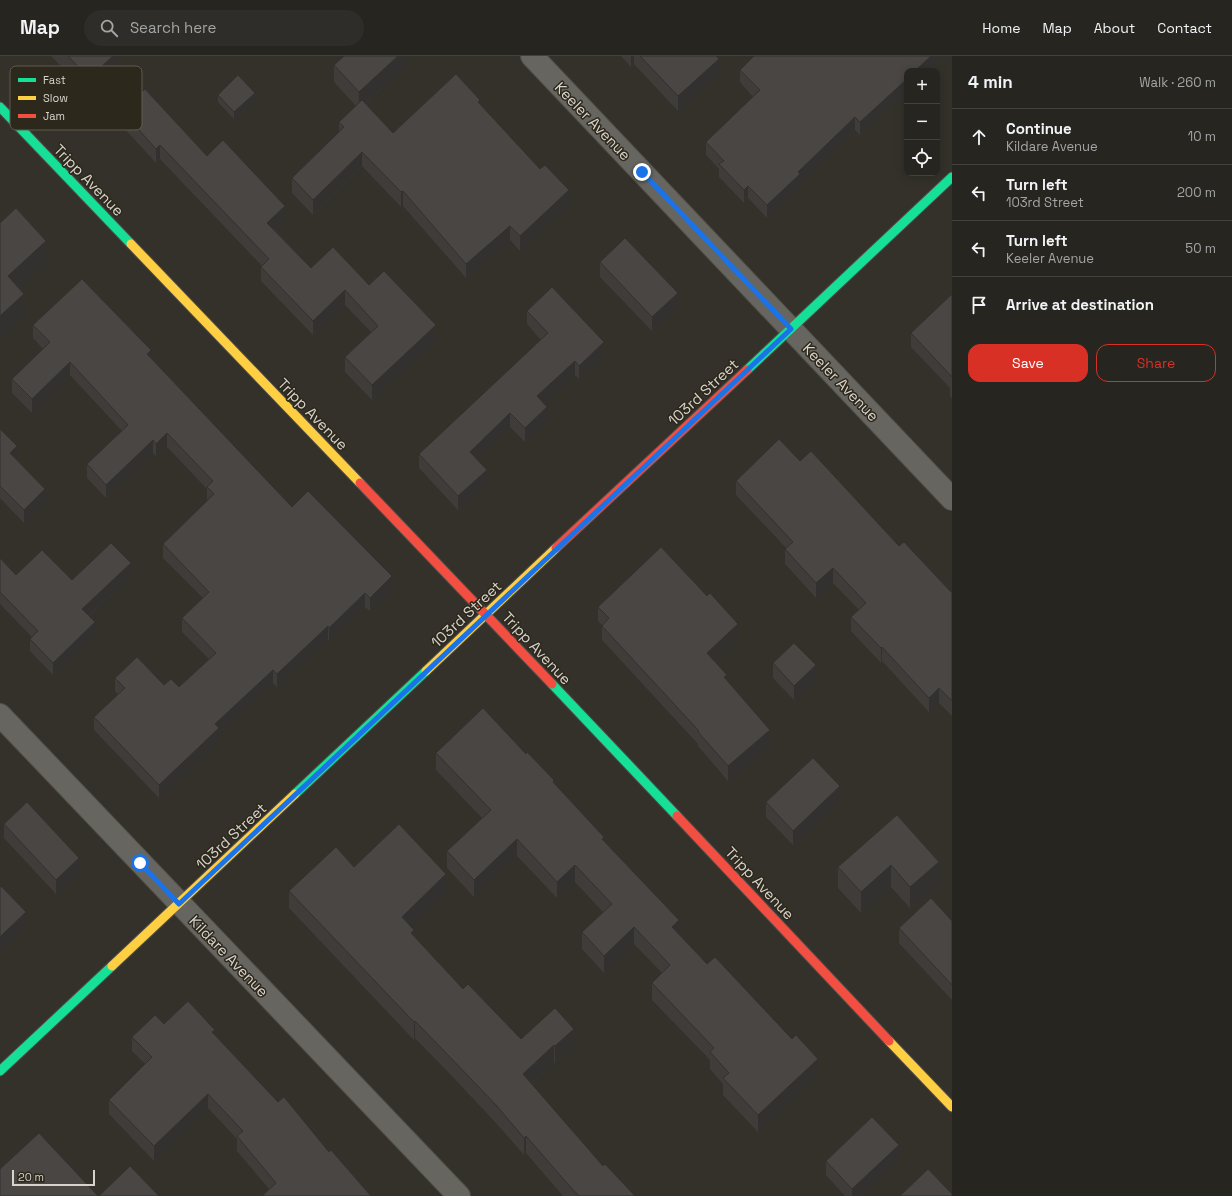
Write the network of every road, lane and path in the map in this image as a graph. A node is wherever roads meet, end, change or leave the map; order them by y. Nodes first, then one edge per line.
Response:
1 (532, 56) edge
2 (0, 107) edge
3 (10, 117) edge
4 (22, 130) edge
5 (952, 177) edge
6 (791, 329) junction
7 (952, 499) edge
8 (486, 614) junction
9 (0, 715) edge
10 (179, 904) junction
11 (0, 1071) edge
12 (952, 1107) edge
13 (459, 1196) edge

1 - 6 street, Keeler Avenue
2 - 3 street, Tripp Avenue
4 - 8 street, Tripp Avenue
5 - 6 street, 103rd Street
6 - 7 street, Keeler Avenue
6 - 8 street, 103rd Street
8 - 10 street, 103rd Street
8 - 12 street, Tripp Avenue
9 - 10 street, Kildare Avenue
10 - 11 street, 103rd Street
10 - 13 street, Kildare Avenue

